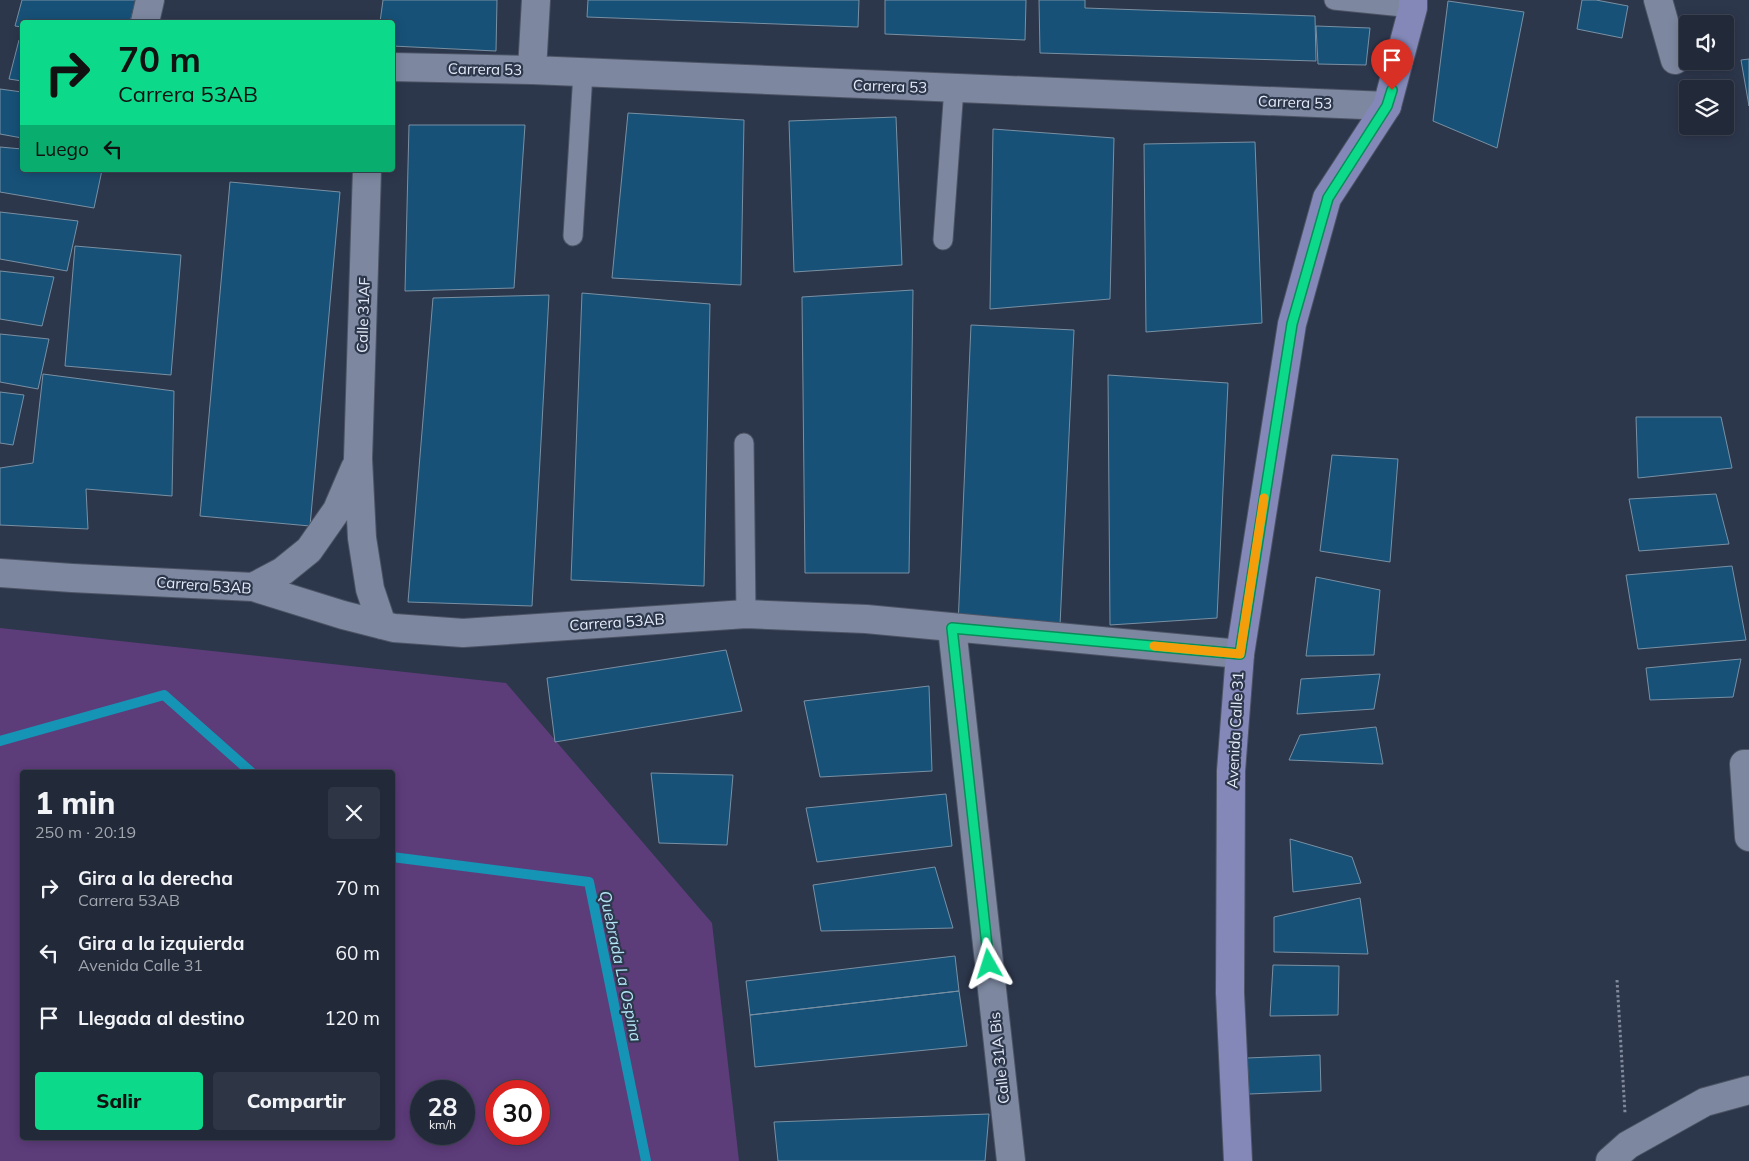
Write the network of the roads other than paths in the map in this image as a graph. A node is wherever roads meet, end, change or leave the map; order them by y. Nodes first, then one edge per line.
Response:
1 (150, 0) edge
2 (536, 0) edge
3 (1334, 0) edge
4 (1658, 0) edge
5 (1413, 4) edge
6 (145, 20) edge
7 (1675, 60) dead end
8 (395, 67) edge
9 (532, 70) junction
10 (583, 72) junction
11 (954, 88) junction
12 (1387, 106) junction
13 (367, 172) edge
14 (573, 236) dead end
15 (943, 240) dead end
16 (744, 443) dead end
17 (358, 459) junction
18 (0, 573) edge
19 (253, 587) junction
20 (746, 614) junction
21 (382, 625) junction
22 (952, 628) junction
23 (1240, 654) junction
24 (1746, 764) edge
25 (1749, 837) edge
26 (1749, 1090) edge
27 (1619, 1153) edge
28 (1011, 1161) edge
29 (1238, 1161) edge

1 - 6 street
2 - 9 street
3 - 5 lane
4 - 7 street
5 - 12 street, Avenida Calle 31
8 - 9 street, Carrera 53
9 - 10 street, Carrera 53
10 - 11 street, Carrera 53
10 - 14 lane
11 - 12 street, Carrera 53
11 - 15 lane
12 - 23 street, Avenida Calle 31
13 - 17 street, Calle 31AF
16 - 20 lane
17 - 19 street, Calle 31AF
17 - 21 street, Calle 31AF
18 - 19 street, Carrera 53AB
19 - 21 street, Carrera 53AB
20 - 21 street, Carrera 53AB
20 - 22 street, Carrera 53AB
22 - 23 street, Carrera 53AB
22 - 28 street, Calle 31A Bis
23 - 29 street, Avenida Calle 31
24 - 25 street
26 - 27 street

